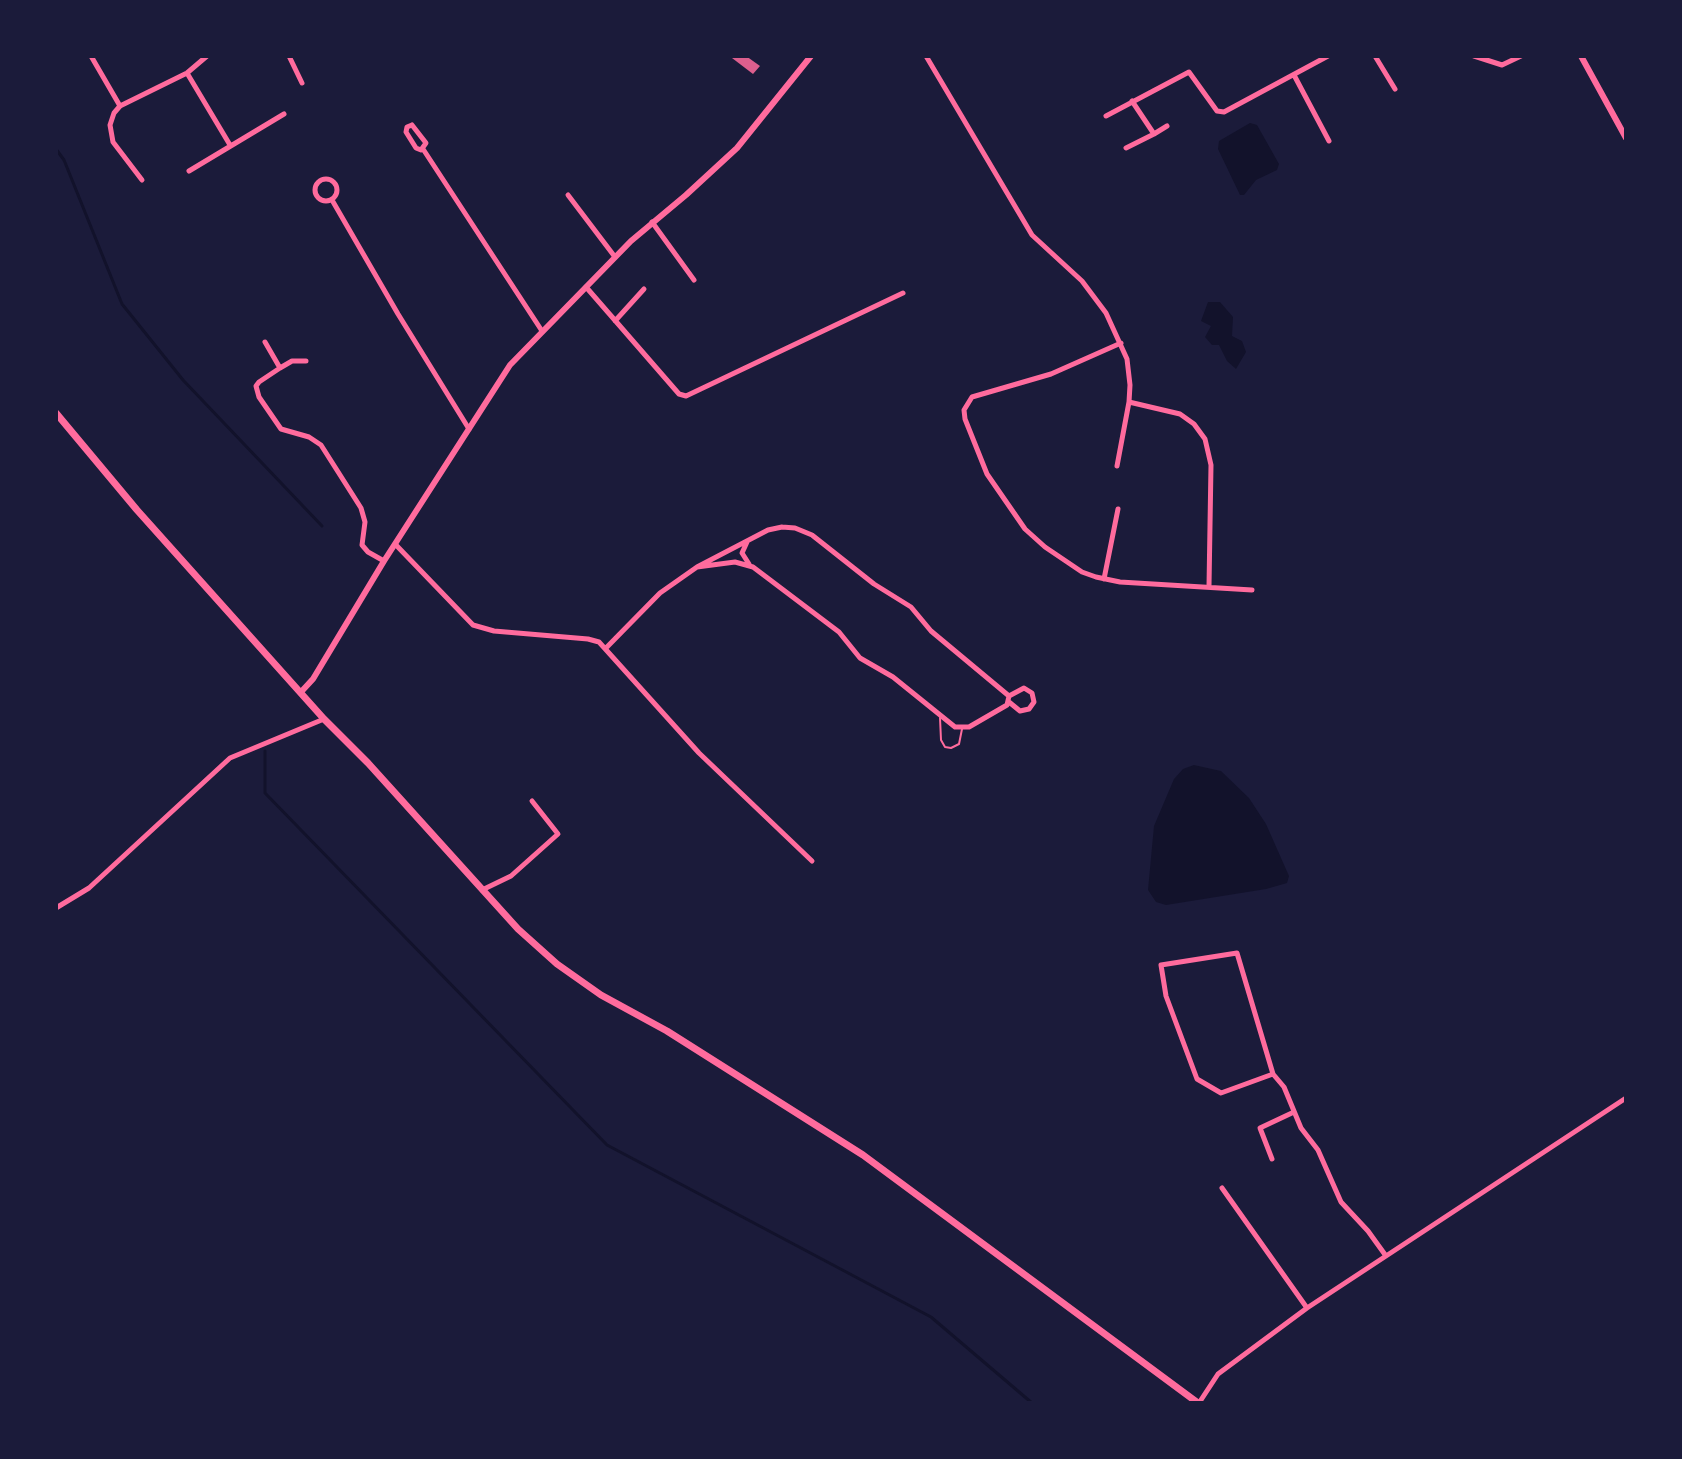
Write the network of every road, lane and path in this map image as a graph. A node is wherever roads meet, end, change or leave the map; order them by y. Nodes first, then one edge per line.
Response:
1 (91, 56) edge
2 (207, 56) edge
3 (289, 56) edge
4 (811, 56) edge
5 (926, 56) edge
6 (1328, 56) edge
7 (1375, 56) edge
8 (1474, 56) edge
9 (1521, 56) edge
10 (1581, 56) edge
11 (187, 73) junction
12 (1294, 75) junction
13 (302, 83) dead end
14 (1395, 89) dead end
15 (1132, 101) junction
16 (120, 106) junction
17 (284, 114) dead end
18 (1106, 116) dead end
19 (1167, 126) dead end
20 (1154, 134) junction
21 (1626, 138) edge
22 (1329, 141) dead end
23 (230, 145) junction
24 (1126, 148) dead end
25 (423, 149) junction
26 (189, 171) dead end
27 (142, 180) dead end
28 (568, 195) dead end
29 (332, 200) junction
30 (652, 222) junction
31 (615, 257) junction
32 (694, 280) dead end
33 (586, 287) junction
34 (644, 289) dead end
35 (903, 293) dead end
36 (615, 321) junction
37 (542, 331) junction
38 (265, 342) dead end
39 (1121, 343) junction
40 (306, 361) dead end
41 (280, 368) junction
42 (1129, 402) junction
43 (56, 413) edge
44 (469, 429) junction
45 (1117, 466) dead end
46 (1118, 509) dead end
47 (749, 540) junction
48 (396, 545) junction
49 (384, 561) junction
50 (697, 567) junction
51 (753, 567) junction
52 (1104, 579) junction
53 (1209, 586) junction
54 (1252, 590) dead end
55 (606, 648) junction
56 (301, 692) junction
57 (1009, 699) junction
58 (940, 717) junction
59 (324, 719) junction
60 (962, 728) junction
61 (532, 801) dead end
62 (812, 861) dead end
63 (482, 890) junction
64 (56, 908) edge
65 (1273, 1074) junction
66 (1626, 1098) edge
67 (1294, 1112) junction
68 (1272, 1159) dead end
69 (1222, 1188) dead end
70 (1386, 1256) junction
71 (1307, 1308) junction
72 (1199, 1403) edge

1 - 16 street
2 - 11 street
3 - 13 street
4 - 30 street
5 - 39 street
6 - 12 street
7 - 14 street
8 - 9 street
10 - 21 street
11 - 16 street
11 - 23 street
12 - 15 street
12 - 22 street
15 - 18 street
15 - 20 street
16 - 27 street
17 - 23 street
19 - 20 street
20 - 24 street
23 - 26 street
25 - 25 street
25 - 37 street
28 - 31 street
29 - 29 street
29 - 44 street
30 - 31 street
30 - 32 street
31 - 33 street
33 - 36 street
33 - 37 street
34 - 36 street
35 - 36 street
37 - 44 street
38 - 41 street
39 - 42 street
39 - 52 street
40 - 41 street
41 - 49 street
42 - 45 street
42 - 53 street
43 - 56 main road
44 - 48 street
46 - 52 street
47 - 50 street
47 - 51 street
47 - 57 street
48 - 49 street
48 - 55 street
49 - 56 street
50 - 51 street
50 - 55 street
51 - 58 street
52 - 53 street
53 - 54 street
55 - 62 street
56 - 59 main road
57 - 57 street
57 - 60 street
58 - 60 street
58 - 60 lane
59 - 63 main road
59 - 64 street
61 - 63 street
63 - 72 main road
65 - 65 street
65 - 67 street
66 - 70 street
67 - 68 street
67 - 70 street
69 - 71 street
70 - 71 street
71 - 72 street

